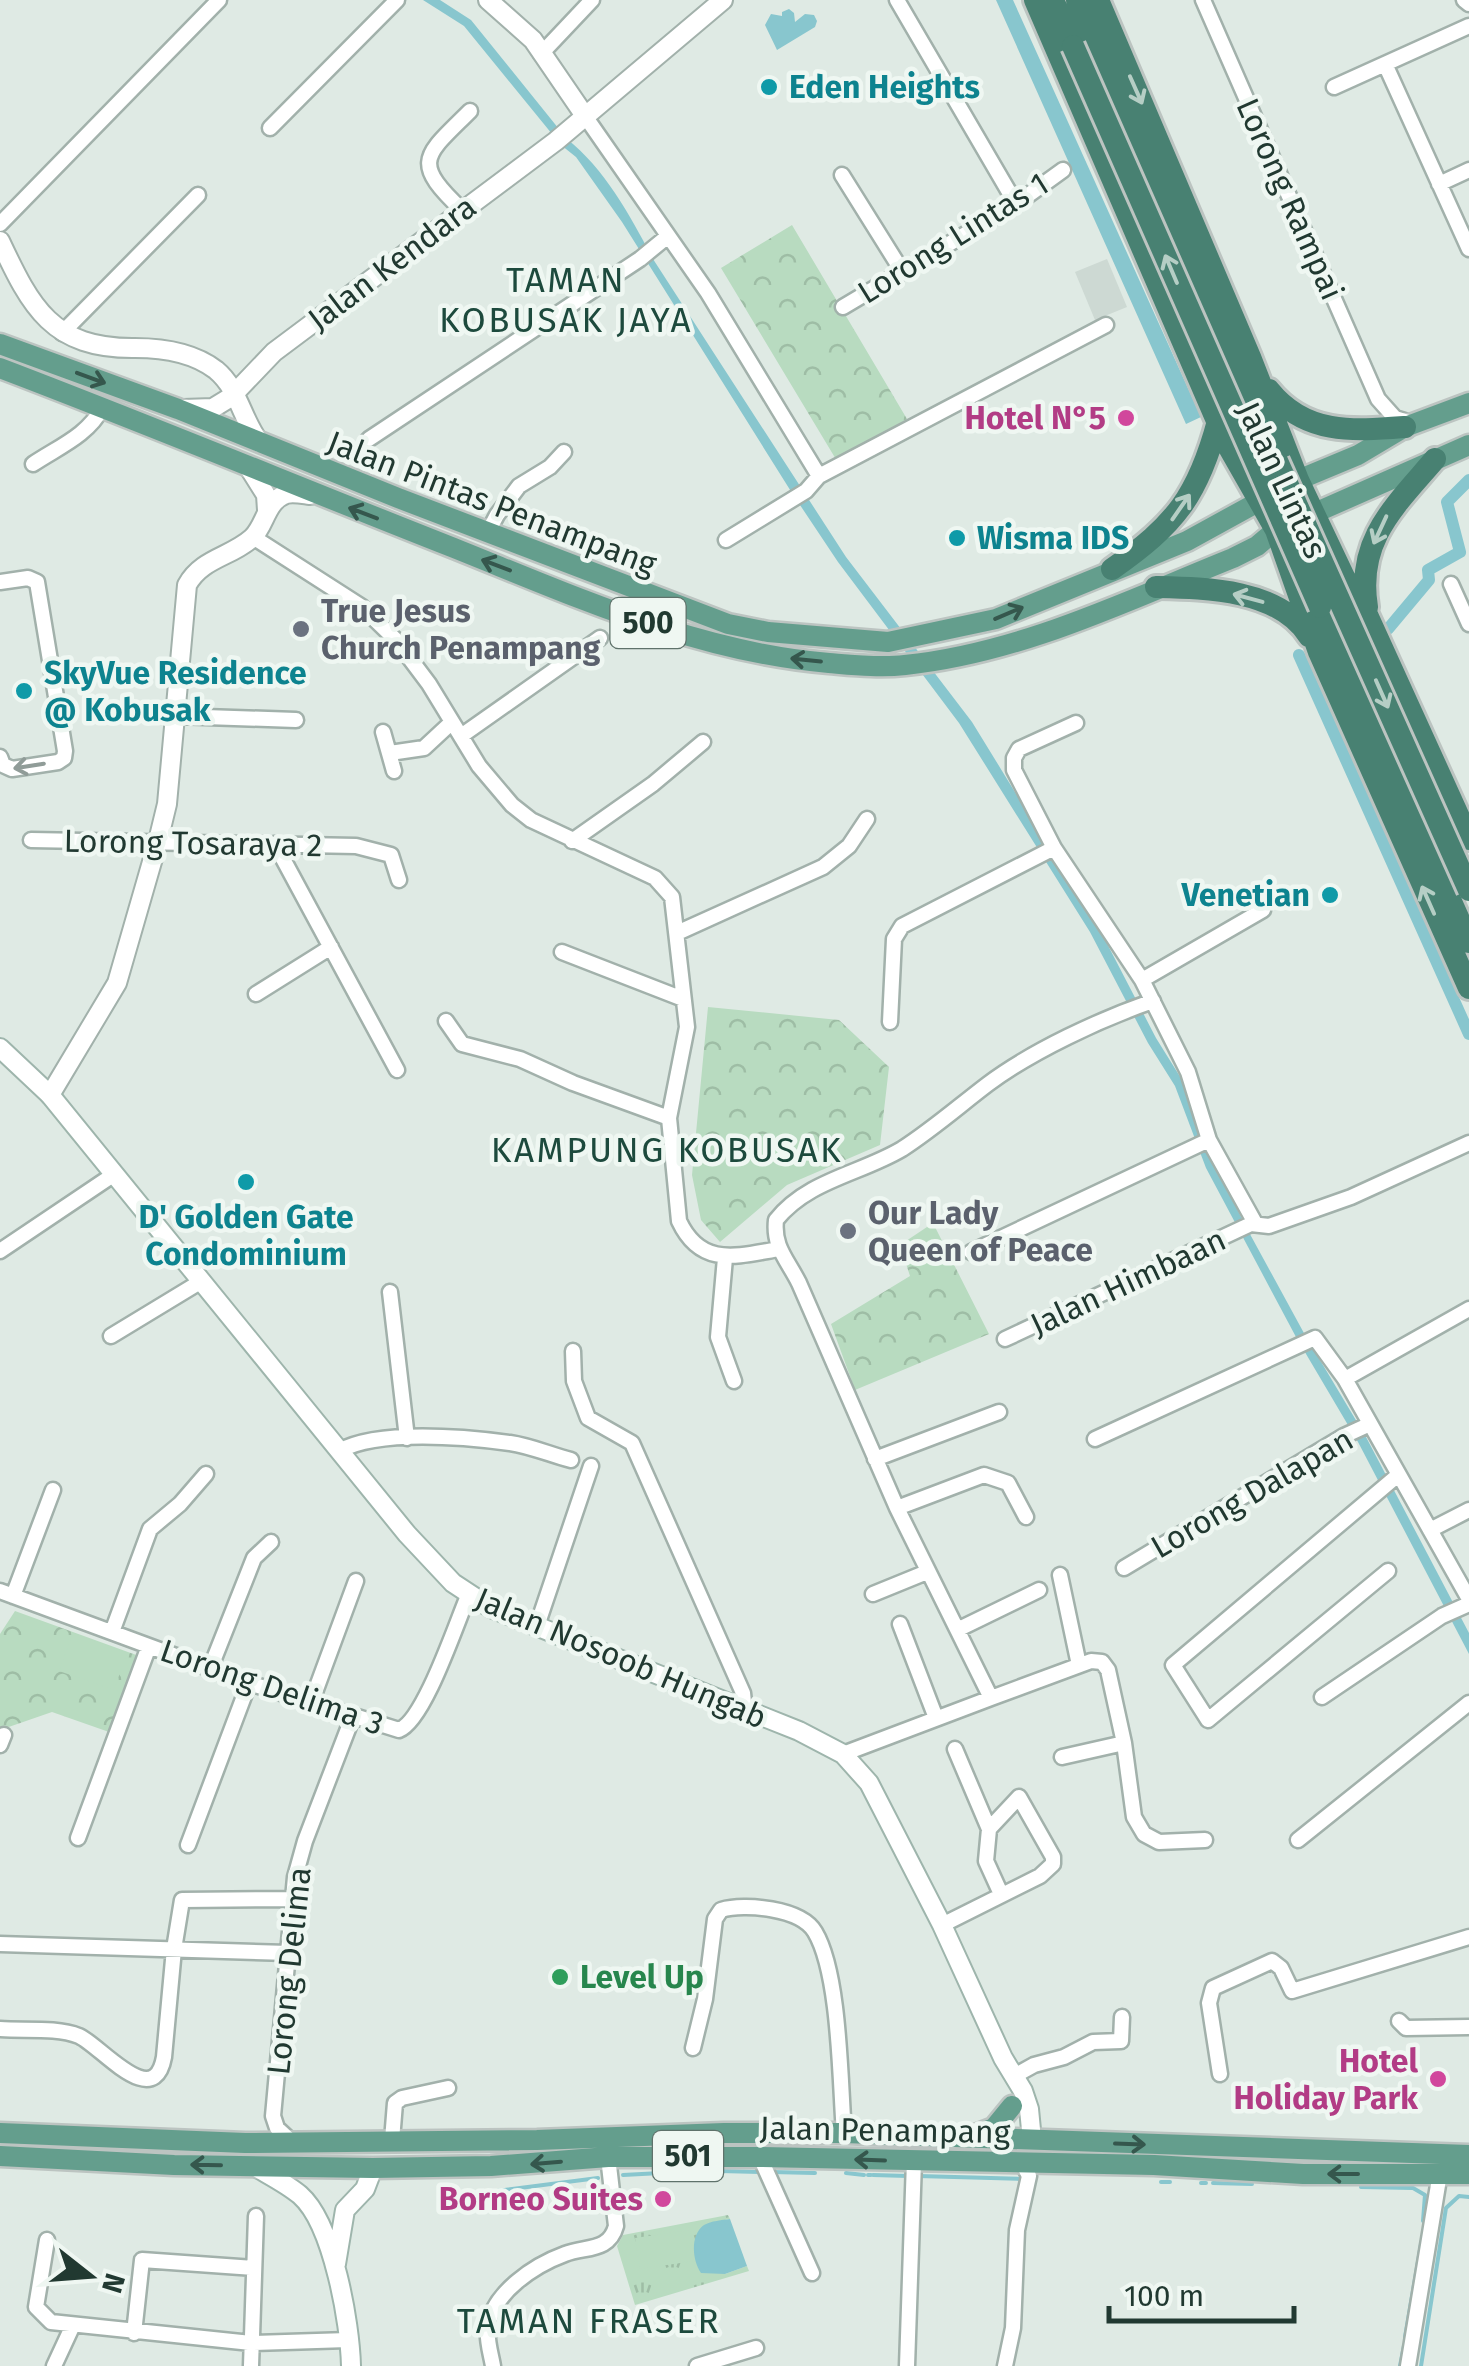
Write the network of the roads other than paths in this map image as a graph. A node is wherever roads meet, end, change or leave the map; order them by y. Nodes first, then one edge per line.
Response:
1 (219, 0) edge
2 (397, 0) edge
3 (488, 0) edge
4 (592, 0) edge
5 (722, 0) edge
6 (898, 0) edge
7 (1035, 0) edge
8 (1053, 0) edge
9 (1203, 0) edge
10 (1084, 1) edge
11 (1469, 26) edge
12 (541, 54) junction
13 (1385, 64) junction
14 (1334, 87) dead end
15 (470, 111) dead end
16 (585, 116) junction
17 (270, 128) dead end
18 (1063, 170) dead end
19 (1469, 170) edge
20 (842, 174) dead end
21 (1439, 184) junction
22 (198, 196) dead end
23 (1016, 204) junction
24 (462, 210) junction
25 (0, 224) edge
26 (668, 236) junction
27 (0, 241) edge
28 (1469, 249) edge
29 (902, 271) junction
30 (842, 306) dead end
31 (1106, 325) dead end
32 (62, 333) junction
33 (0, 344) edge
34 (1250, 356) junction
35 (0, 368) edge
36 (236, 394) junction
37 (1378, 398) junction
38 (1469, 403) edge
39 (103, 407) junction
40 (178, 409) junction
41 (1218, 421) junction
42 (1412, 424) junction
43 (1343, 432) junction
44 (1283, 436) junction
45 (369, 439) dead end
46 (1227, 444) junction
47 (262, 445) junction
48 (1469, 445) edge
49 (564, 452) dead end
50 (1435, 459) junction
51 (32, 464) dead end
52 (249, 468) junction
53 (819, 476) junction
54 (1298, 480) junction
55 (321, 497) junction
56 (1261, 500) junction
57 (266, 510) junction
58 (1293, 517) junction
59 (488, 532) junction
60 (254, 537) junction
61 (726, 540) dead end
62 (1186, 541) junction
63 (1112, 569) junction
64 (1201, 571) junction
65 (1344, 577) junction
66 (0, 582) edge
67 (1451, 584) dead end
68 (1156, 587) junction
69 (1309, 602) junction
70 (1368, 617) junction
71 (1469, 624) edge
72 (600, 638) dead end
73 (1319, 652) junction
74 (176, 716) junction
75 (296, 720) dead end
76 (452, 722) junction
77 (1076, 723) dead end
78 (383, 732) dead end
79 (461, 736) junction
80 (703, 742) dead end
81 (390, 753) junction
82 (0, 758) edge
83 (394, 771) dead end
84 (867, 819) dead end
85 (1469, 839) edge
86 (31, 840) dead end
87 (158, 841) junction
88 (572, 841) junction
89 (275, 844) junction
90 (1048, 851) junction
91 (398, 880) dead end
92 (1469, 890) edge
93 (1264, 910) dead end
94 (677, 933) junction
95 (1469, 942) edge
96 (332, 947) junction
97 (562, 952) dead end
98 (1142, 980) junction
99 (1469, 988) edge
100 (256, 994) dead end
101 (683, 999) junction
102 (1147, 1003) junction
103 (446, 1020) dead end
104 (890, 1022) dead end
105 (0, 1048) edge
106 (397, 1070) dead end
107 (50, 1095) junction
108 (669, 1118) junction
109 (1209, 1140) junction
110 (1469, 1143) edge
111 (113, 1174) junction
112 (1253, 1224) junction
113 (779, 1249) junction
114 (0, 1251) edge
115 (970, 1252) dead end
116 (726, 1258) junction
117 (200, 1282) junction
118 (390, 1292) dead end
119 (1469, 1309) edge
120 (111, 1336) dead end
121 (1005, 1338) dead end
122 (573, 1351) dead end
123 (1345, 1379) junction
124 (734, 1381) dead end
125 (999, 1412) dead end
126 (1368, 1425) junction
127 (407, 1438) junction
128 (1095, 1439) dead end
129 (340, 1451) junction
130 (875, 1459) junction
131 (571, 1460) dead end
132 (591, 1466) dead end
133 (206, 1474) dead end
134 (1395, 1479) junction
135 (53, 1490) dead end
136 (897, 1508) junction
137 (1469, 1510) edge
138 (1026, 1516) dead end
139 (1430, 1530) junction
140 (271, 1542) dead end
141 (1124, 1568) dead end
142 (1388, 1570) dead end
143 (927, 1572) junction
144 (1060, 1575) dead end
145 (356, 1581) dead end
146 (1039, 1590) dead end
147 (7, 1593) edge
148 (872, 1594) dead end
149 (468, 1596) junction
150 (1465, 1604) edge
151 (900, 1624) dead end
152 (537, 1626) junction
153 (958, 1629) junction
154 (112, 1632) junction
155 (149, 1646) junction
156 (1079, 1666) junction
157 (210, 1669) junction
158 (249, 1683) junction
159 (1322, 1696) dead end
160 (991, 1698) junction
161 (311, 1703) junction
162 (1469, 1704) edge
163 (745, 1712) junction
164 (352, 1716) junction
165 (936, 1718) junction
166 (1124, 1743) junction
167 (955, 1749) dead end
168 (844, 1754) junction
169 (1062, 1757) dead end
170 (990, 1830) junction
171 (78, 1838) dead end
172 (1205, 1840) dead end
173 (1298, 1840) dead end
174 (188, 1845) dead end
175 (1000, 1894) junction
176 (292, 1900) junction
177 (942, 1926) junction
178 (1469, 1937) edge
179 (0, 1944) edge
180 (174, 1949) junction
181 (288, 1953) junction
182 (1122, 2017) dead end
183 (1399, 2021) dead end
184 (1469, 2027) edge
185 (0, 2029) edge
186 (692, 2048) dead end
187 (1003, 2058) junction
188 (1220, 2074) dead end
189 (1014, 2076) junction
190 (448, 2088) dead end
191 (1012, 2106) junction
192 (273, 2116) junction
193 (0, 2133) edge
194 (844, 2133) junction
195 (967, 2139) junction
196 (392, 2140) junction
197 (360, 2141) junction
198 (292, 2142) junction
199 (246, 2144) junction
200 (1021, 2150) junction
201 (1469, 2155) edge
202 (0, 2156) edge
203 (608, 2157) junction
204 (760, 2157) junction
205 (914, 2161) junction
206 (254, 2166) junction
207 (373, 2168) junction
208 (1440, 2174) junction
209 (1469, 2174) edge
210 (345, 2210) junction
211 (313, 2211) junction
212 (256, 2216) dead end
213 (47, 2240) dead end
214 (336, 2264) junction
215 (254, 2268) junction
216 (812, 2273) dead end
217 (73, 2325) junction
218 (134, 2333) junction
219 (348, 2340) junction
220 (250, 2343) junction
221 (756, 2348) dead end
222 (54, 2366) edge
223 (250, 2366) edge
224 (350, 2366) edge
225 (493, 2366) edge
226 (697, 2366) edge
227 (907, 2366) edge
228 (1005, 2366) edge
229 (1408, 2366) edge

1 - 25 street
2 - 17 street
3 - 12 main road
4 - 12 street
5 - 16 main road, Jalan Kendara
6 - 23 street
7 - 41 highway, Jalan Lintas
58 -> 8 highway, Jalan Lintas, bridge
9 - 37 street, Lorong Rampai
10 -> 34 highway, Jalan Lintas
10 - 58 highway, Jalan Lintas, bridge
11 - 13 street
12 - 16 main road
13 - 14 street
13 - 21 street
15 - 24 street
16 - 24 main road, Jalan Kendara
16 - 26 street
18 - 23 street, Lorong Lintas 1
19 - 21 street
20 - 29 street
21 - 28 street
22 - 32 street
23 - 29 street, Lorong Lintas 1
24 - 36 main road, Jalan Kendara
26 - 45 street
26 - 53 street
27 - 32 main road
29 - 30 street, Lorong Lintas 1
31 - 53 street
32 - 36 main road
33 -> 40 main road, Jalan Pintas Penampang / 500
34 - 43 highway
34 - 44 highway, Jalan Lintas
35 - 39 main road, Jalan Pintas Penampang / 500
36 - 40 main road
36 - 47 main road
37 - 42 street
37 - 43 street
38 - 42 main road, Jalan Pintas Penampang / 500
39 - 51 street
39 - 52 main road, Jalan Pintas Penampang / 500
40 - 47 main road, Jalan Pintas Penampang / 500
41 - 46 highway, Jalan Lintas
63 -> 41 highway
42 - 43 highway
42 - 54 main road, Jalan Pintas Penampang / 500
44 - 46 highway
44 - 54 highway, Jalan Lintas
46 - 56 highway, Jalan Lintas
47 - 59 main road, Jalan Pintas Penampang / 500
48 - 50 main road, Jalan Pintas Penampang / 500
49 - 59 street
50 - 58 main road, Jalan Pintas Penampang / 500
50 -> 70 highway
52 - 55 main road, Jalan Pintas Penampang / 500
52 - 57 main road
53 - 61 street
54 - 56 main road, Jalan Pintas Penampang / 500
54 - 58 highway, Jalan Lintas
55 - 57 main road
68 -> 55 main road, Jalan Pintas Penampang / 500
56 - 58 highway, Jalan Lintas
56 - 62 main road, Jalan Pintas Penampang / 500
57 - 60 main road
58 - 64 main road, Jalan Pintas Penampang / 500
58 - 65 highway, Jalan Lintas
58 - 69 highway, bridge
58 -> 92 highway, Jalan Lintas, bridge
59 -> 63 main road, Jalan Pintas Penampang / 500
60 - 74 main road
60 - 76 street
62 - 63 main road, Jalan Pintas Penampang / 500
62 - 64 main road
64 - 68 main road, Jalan Pintas Penampang / 500
65 - 69 highway
65 - 70 highway, Jalan Lintas
66 -> 82 street
67 - 71 street
73 -> 68 highway
69 - 73 highway, Jalan Lintas
69 - 95 highway, Jalan Lintas
70 - 85 highway, Jalan Lintas
72 - 79 street
99 -> 73 highway, Jalan Lintas
74 - 75 street
74 - 87 main road
76 - 79 street
76 - 81 street
77 - 90 street
78 - 81 street
79 - 88 street
80 - 88 street
81 - 83 street
84 - 94 street
86 - 87 street, Lorong Tosaraya 2
87 - 89 street, Lorong Tosaraya 2
87 - 107 main road
88 - 94 street
89 - 91 street, Lorong Tosaraya 2
89 - 96 street
90 - 98 street
90 - 104 street
93 - 98 street
94 - 101 street
96 - 100 street
96 - 106 street
97 - 101 street
98 - 102 street
101 - 108 street
102 - 109 street
102 - 113 street
103 - 108 street
105 - 107 main road, Jalan Nosoob Hungab
107 - 111 main road, Jalan Nosoob Hungab
108 - 116 street
109 - 112 street
109 - 115 street
110 - 112 street, Jalan Himbaan
111 - 114 street
111 - 117 main road, Jalan Nosoob Hungab
112 - 121 street, Jalan Himbaan
113 - 116 street
113 - 130 street
116 - 124 street
117 - 120 street
117 - 129 main road, Jalan Nosoob Hungab
118 - 127 street
119 - 123 street, Lorong Dalapan
122 - 163 street
123 - 126 street, Lorong Dalapan
123 - 128 street
125 - 130 street
126 - 134 street
126 - 141 street, Lorong Dalapan
127 - 129 street
127 - 131 street
129 - 149 main road, Jalan Nosoob Hungab
130 - 136 street
132 - 152 street
133 - 154 street
134 - 139 street
134 - 142 street
135 - 147 street
136 - 138 street
136 - 143 street
137 - 139 street
139 - 150 street
140 - 157 street
143 - 148 street
143 - 153 street
144 - 156 street
145 - 161 street
146 - 153 street
147 - 154 street, Lorong Delima 3
149 - 152 main road, Jalan Nosoob Hungab
149 - 164 street, Lorong Delima 3
150 - 159 street
151 - 165 street
152 - 163 main road, Jalan Nosoob Hungab
153 - 160 street
154 - 155 street, Lorong Delima 3
155 - 157 street, Lorong Delima 3
155 - 171 street
156 - 160 street
156 - 166 street
157 - 158 street, Lorong Delima 3
158 - 161 street, Lorong Delima 3
158 - 174 street
160 - 165 street
161 - 164 street, Lorong Delima 3
162 - 173 street
163 - 168 main road, Jalan Nosoob Hungab
164 - 176 street, Lorong Delima
165 - 168 street
166 - 169 street
166 - 172 street
167 - 170 street
168 - 177 main road, Jalan Nosoob Hungab
170 - 175 street
170 - 175 street
175 - 177 street
176 - 180 street
176 - 181 street, Lorong Delima
177 - 187 main road, Jalan Nosoob Hungab
178 - 188 street
179 - 180 street
180 - 181 street
180 - 185 street
181 - 192 street, Lorong Delima
182 - 189 street
183 - 184 street
186 - 194 street
187 - 189 main road, Jalan Nosoob Hungab
187 - 191 main road, Jalan Nosoob Hungab
189 - 200 main road, Jalan Nosoob Hungab
190 - 196 street
191 - 195 main road
191 - 200 main road, Jalan Nosoob Hungab
192 - 198 street, Lorong Delima
192 - 199 street, Lorong Delima
193 - 199 main road, Jalan Penampang / 501
194 - 195 main road, Jalan Penampang / 501
194 - 196 main road, Jalan Penampang / 501
195 - 200 main road, Jalan Penampang / 501
196 - 197 main road, Jalan Penampang / 501
197 - 198 main road, Jalan Penampang / 501
197 - 207 main road
198 - 199 main road, Jalan Penampang / 501
200 -> 201 main road, Jalan Penampang / 501
200 - 205 main road, Jalan Penampang / 501
208 -> 200 main road, Jalan Penampang / 501
200 - 228 street
206 -> 202 main road, Jalan Penampang / 501
203 - 204 main road, Jalan Penampang / 501
203 -> 207 main road, Jalan Penampang / 501
203 - 225 street
205 -> 204 main road, Jalan Penampang / 501
204 - 216 street
205 - 227 street
206 - 207 main road, Jalan Penampang / 501
206 - 211 main road
207 - 210 main road
208 - 209 main road, Jalan Penampang / 501
208 - 229 street
210 - 211 main road
210 - 214 main road
211 - 214 main road
212 - 215 street
213 - 217 street
214 - 219 main road
215 - 218 street
215 - 220 street
217 - 218 street
217 - 222 street
218 - 220 street
219 - 220 street
219 - 224 main road
220 - 223 street
221 - 226 street

